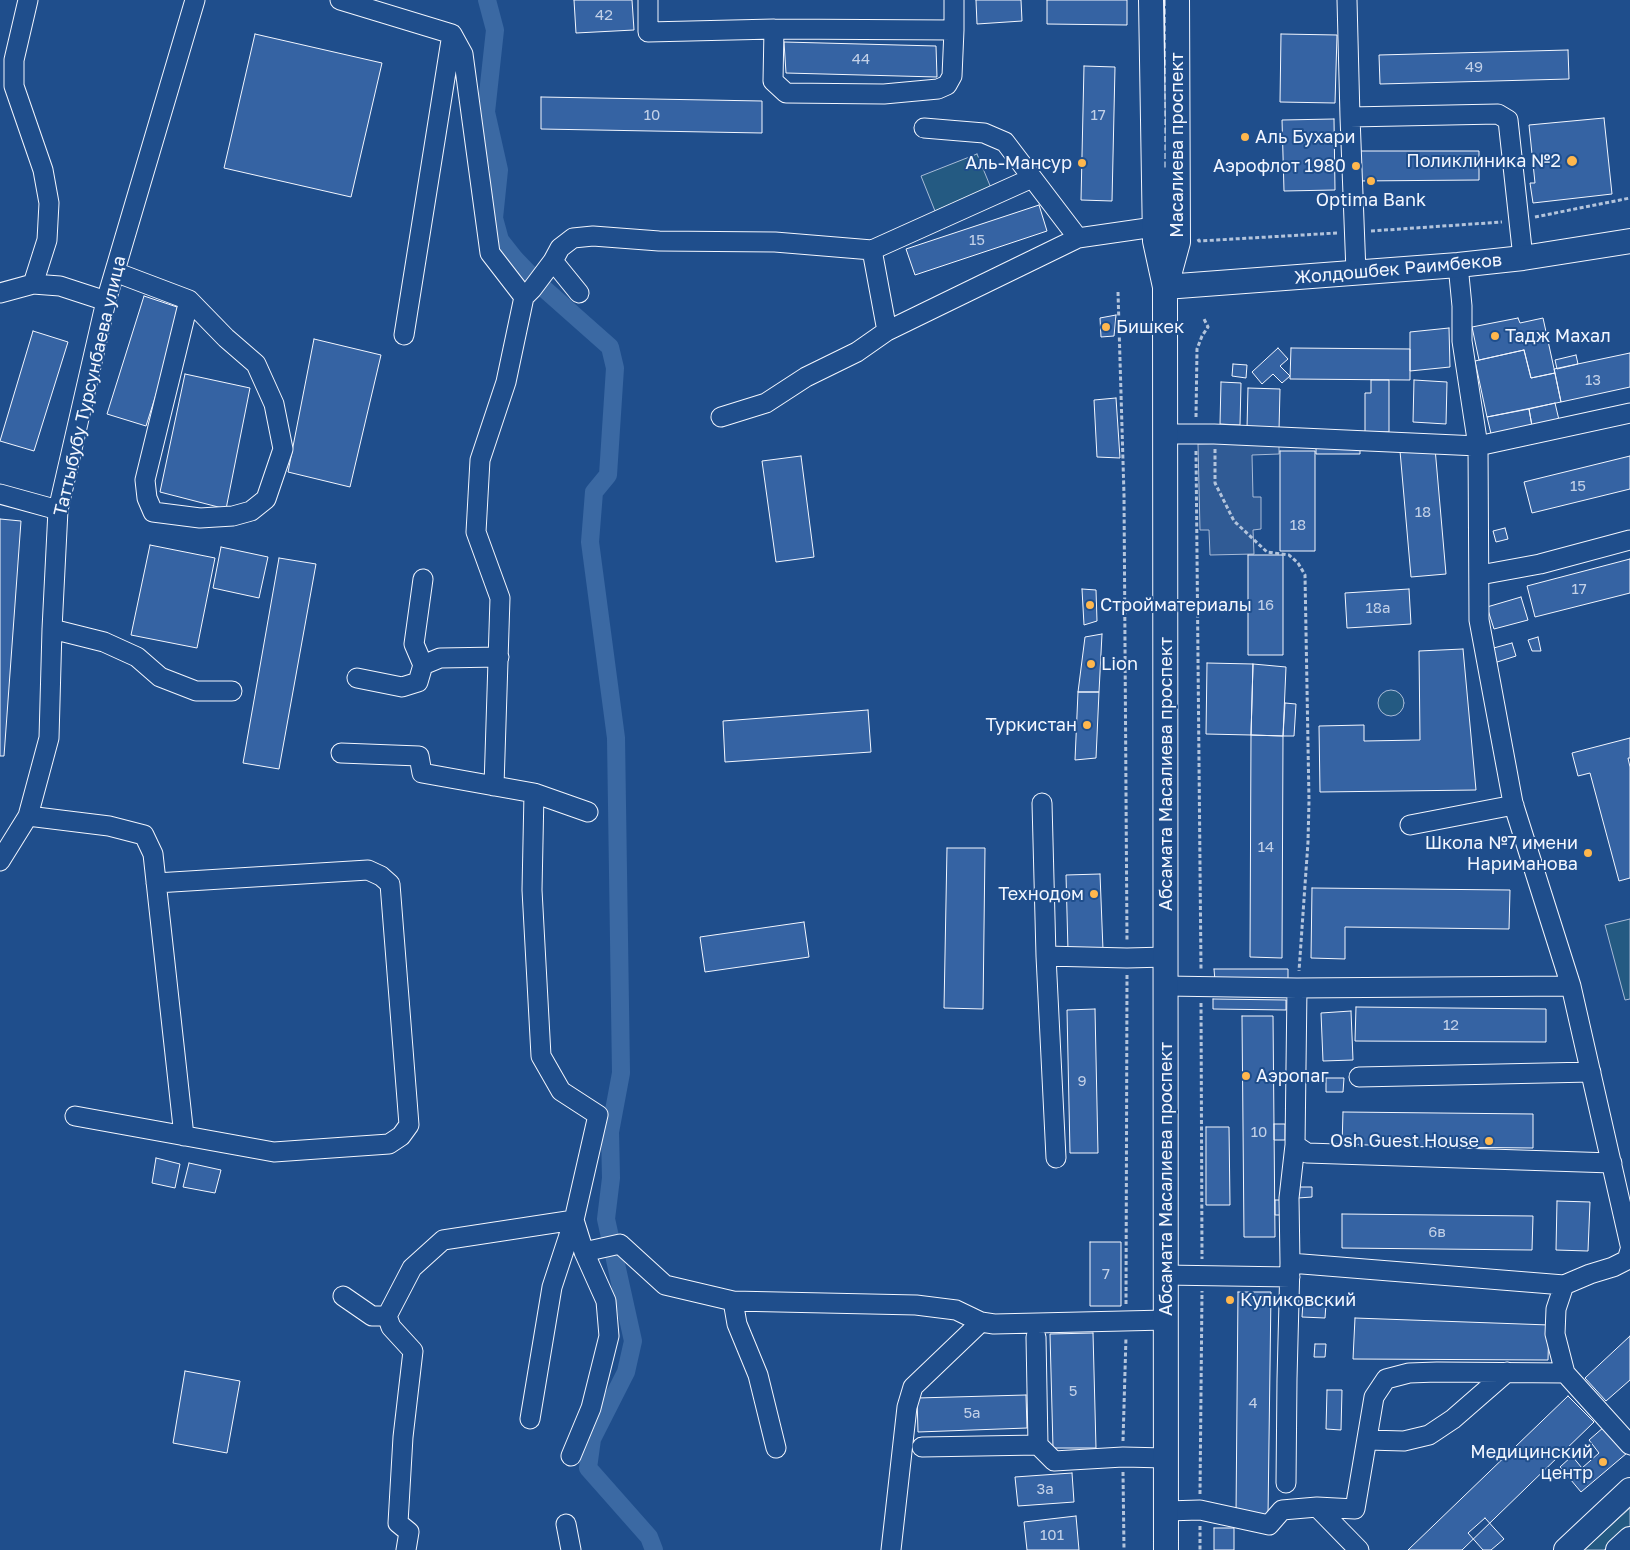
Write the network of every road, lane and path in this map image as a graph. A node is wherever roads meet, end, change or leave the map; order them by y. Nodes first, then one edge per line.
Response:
1 (28, 0) edge
2 (195, 0) edge
3 (340, 0) edge
4 (648, 0) edge
5 (954, 0) edge
6 (1151, 0) edge
7 (1177, 0) edge
8 (1347, 0) edge
9 (774, 29) junction
10 (954, 30) junction
11 (452, 34) junction
12 (1350, 117) junction
13 (924, 128) dead end
14 (1032, 178) junction
15 (1630, 198) edge
16 (1518, 221) junction
17 (1154, 227) junction
18 (1354, 232) junction
19 (1078, 238) junction
20 (1199, 241) dead end
21 (1630, 241) edge
22 (872, 250) junction
23 (1523, 258) junction
24 (1458, 265) junction
25 (549, 267) junction
26 (115, 272) junction
27 (1356, 272) junction
28 (33, 284) junction
29 (1165, 287) junction
30 (1118, 292) dead end
31 (528, 293) junction
32 (580, 293) dead end
33 (0, 294) edge
34 (189, 300) junction
35 (106, 301) junction
36 (1203, 317) dead end
37 (887, 331) junction
38 (404, 335) dead end
39 (1630, 413) edge
40 (721, 417) dead end
41 (1205, 433) junction
42 (1165, 434) junction
43 (1478, 446) junction
44 (0, 494) edge
45 (58, 510) junction
46 (1630, 540) edge
47 (1480, 575) junction
48 (423, 579) dead end
49 (52, 629) junction
50 (499, 658) junction
51 (423, 664) junction
52 (357, 678) dead end
53 (232, 691) dead end
54 (341, 753) dead end
55 (494, 786) junction
56 (534, 793) junction
57 (1042, 803) dead end
58 (1514, 805) junction
59 (588, 812) dead end
60 (28, 816) junction
61 (1410, 825) dead end
62 (0, 861) edge
63 (156, 883) junction
64 (1046, 956) junction
65 (1127, 958) junction
66 (1166, 958) junction
67 (1166, 986) junction
68 (1201, 986) junction
69 (1571, 986) junction
70 (1297, 988) junction
71 (1591, 1072) junction
72 (1359, 1077) dead end
73 (75, 1116) dead end
74 (184, 1136) junction
75 (1295, 1145) junction
76 (1056, 1158) dead end
77 (1612, 1163) junction
78 (1127, 1215) dead end
79 (574, 1220) junction
80 (1630, 1245) edge
81 (593, 1250) junction
82 (1630, 1250) edge
83 (1290, 1270) junction
84 (1165, 1275) junction
85 (1202, 1276) junction
86 (1564, 1285) junction
87 (343, 1296) dead end
88 (733, 1301) junction
89 (387, 1316) junction
90 (1166, 1320) junction
91 (980, 1322) junction
92 (1036, 1337) dead end
93 (1507, 1372) junction
94 (1565, 1373) junction
95 (530, 1419) dead end
96 (1367, 1440) junction
97 (1038, 1445) junction
98 (1630, 1446) edge
99 (922, 1447) dead end
100 (776, 1448) dead end
101 (571, 1456) dead end
102 (1123, 1458) junction
103 (1166, 1458) junction
104 (1286, 1483) dead end
105 (1630, 1490) edge
106 (1317, 1507) junction
107 (1200, 1510) junction
108 (1166, 1511) junction
109 (566, 1524) dead end
110 (1630, 1539) edge
111 (406, 1550) edge
112 (571, 1550) edge
113 (891, 1550) edge
114 (1124, 1550) edge
115 (1166, 1550) edge
116 (1200, 1550) edge
117 (1360, 1550) edge
118 (1566, 1550) edge
119 (1618, 1550) edge

1 - 28 street
2 - 26 street, Таттыбубу Турсунбаева улица
3 - 11 street
4 - 9 street
5 - 10 street
6 - 17 main road, Абсамата Масалиева проспект
7 - 29 main road, Масалиева проспект
8 - 12 street
9 - 10 street
9 - 10 street
11 - 31 street
11 - 38 street
12 - 16 street
12 - 18 street
13 - 14 street
14 - 19 street
14 - 22 street
15 - 16 path
16 - 18 path
16 - 23 street
17 - 19 street
17 - 29 main road, Абсамата Масалиева проспект
18 - 20 path
18 - 27 street
19 - 37 street
21 - 23 main road, Жолдошбек Раимбеков
22 - 25 street
22 - 37 street
23 - 24 main road, Жолдошбек Раимбеков
24 - 27 main road, Жолдошбек Раимбеков
24 - 43 street
25 - 31 street
25 - 32 street
26 - 34 street
26 - 35 street, Таттыбубу Турсунбаева улица
27 - 29 main road, Жолдошбек Раимбеков
28 - 33 street
28 - 35 street
29 - 42 main road, Абсамата Масалиева проспект
30 - 65 path
31 - 50 street
34 - 34 street
35 - 45 street, Таттыбубу Турсунбаева улица
36 - 41 path
37 - 40 street
39 - 43 street
41 - 42 street
41 - 43 street
41 - 68 path
41 - 70 path
42 - 66 main road, Абсамата Масалиева проспект
43 - 47 street
44 - 45 street
45 - 49 street, Таттыбубу Турсунбаева улица
46 - 47 street
47 - 58 street
48 - 51 street
49 - 53 street
49 - 60 street, Таттыбубу Турсунбаева улица
50 - 51 street
50 - 55 street
51 - 52 street
54 - 55 street
55 - 56 street
56 - 59 street
56 - 79 street
57 - 64 street
58 - 61 street
58 - 69 street
60 - 62 street, Таттыбубу Турсунбаева улица
60 - 63 street
63 - 74 street
63 - 74 street
64 - 65 street
64 - 76 street
65 - 66 street
65 - 78 path
66 - 67 main road, Абсамата Масалиева проспект
67 - 68 street
67 - 84 main road, Абсамата Масалиева проспект
68 - 70 street
68 - 85 path
69 - 70 street
69 - 71 street
70 - 75 street
71 - 72 street
71 - 77 street
73 - 74 street
75 - 77 street
75 - 83 street
77 - 80 street
79 - 81 street
79 - 89 street
79 - 95 street
81 - 88 street
81 - 101 street
82 - 86 street
83 - 85 street
83 - 86 street
83 - 104 street
84 - 85 street
84 - 90 main road, Абсамата Масалиева проспект
85 - 107 path
86 - 94 street
87 - 89 street
88 - 91 street
88 - 100 street
89 - 111 street
90 - 91 street
90 - 103 main road, Абсамата Масалиева проспект
91 - 113 street
92 - 97 street
93 - 94 street
93 - 96 street
93 - 96 street
94 - 98 street
96 - 106 street
97 - 99 street
97 - 102 street
102 - 103 street
102 - 114 path
103 - 108 main road, Абсамата Масалиева проспект
105 - 118 main road
106 - 107 street
106 - 117 street
107 - 108 street
107 - 116 path
108 - 115 main road, Абсамата Масалиева проспект
109 - 112 street
110 - 119 main road

